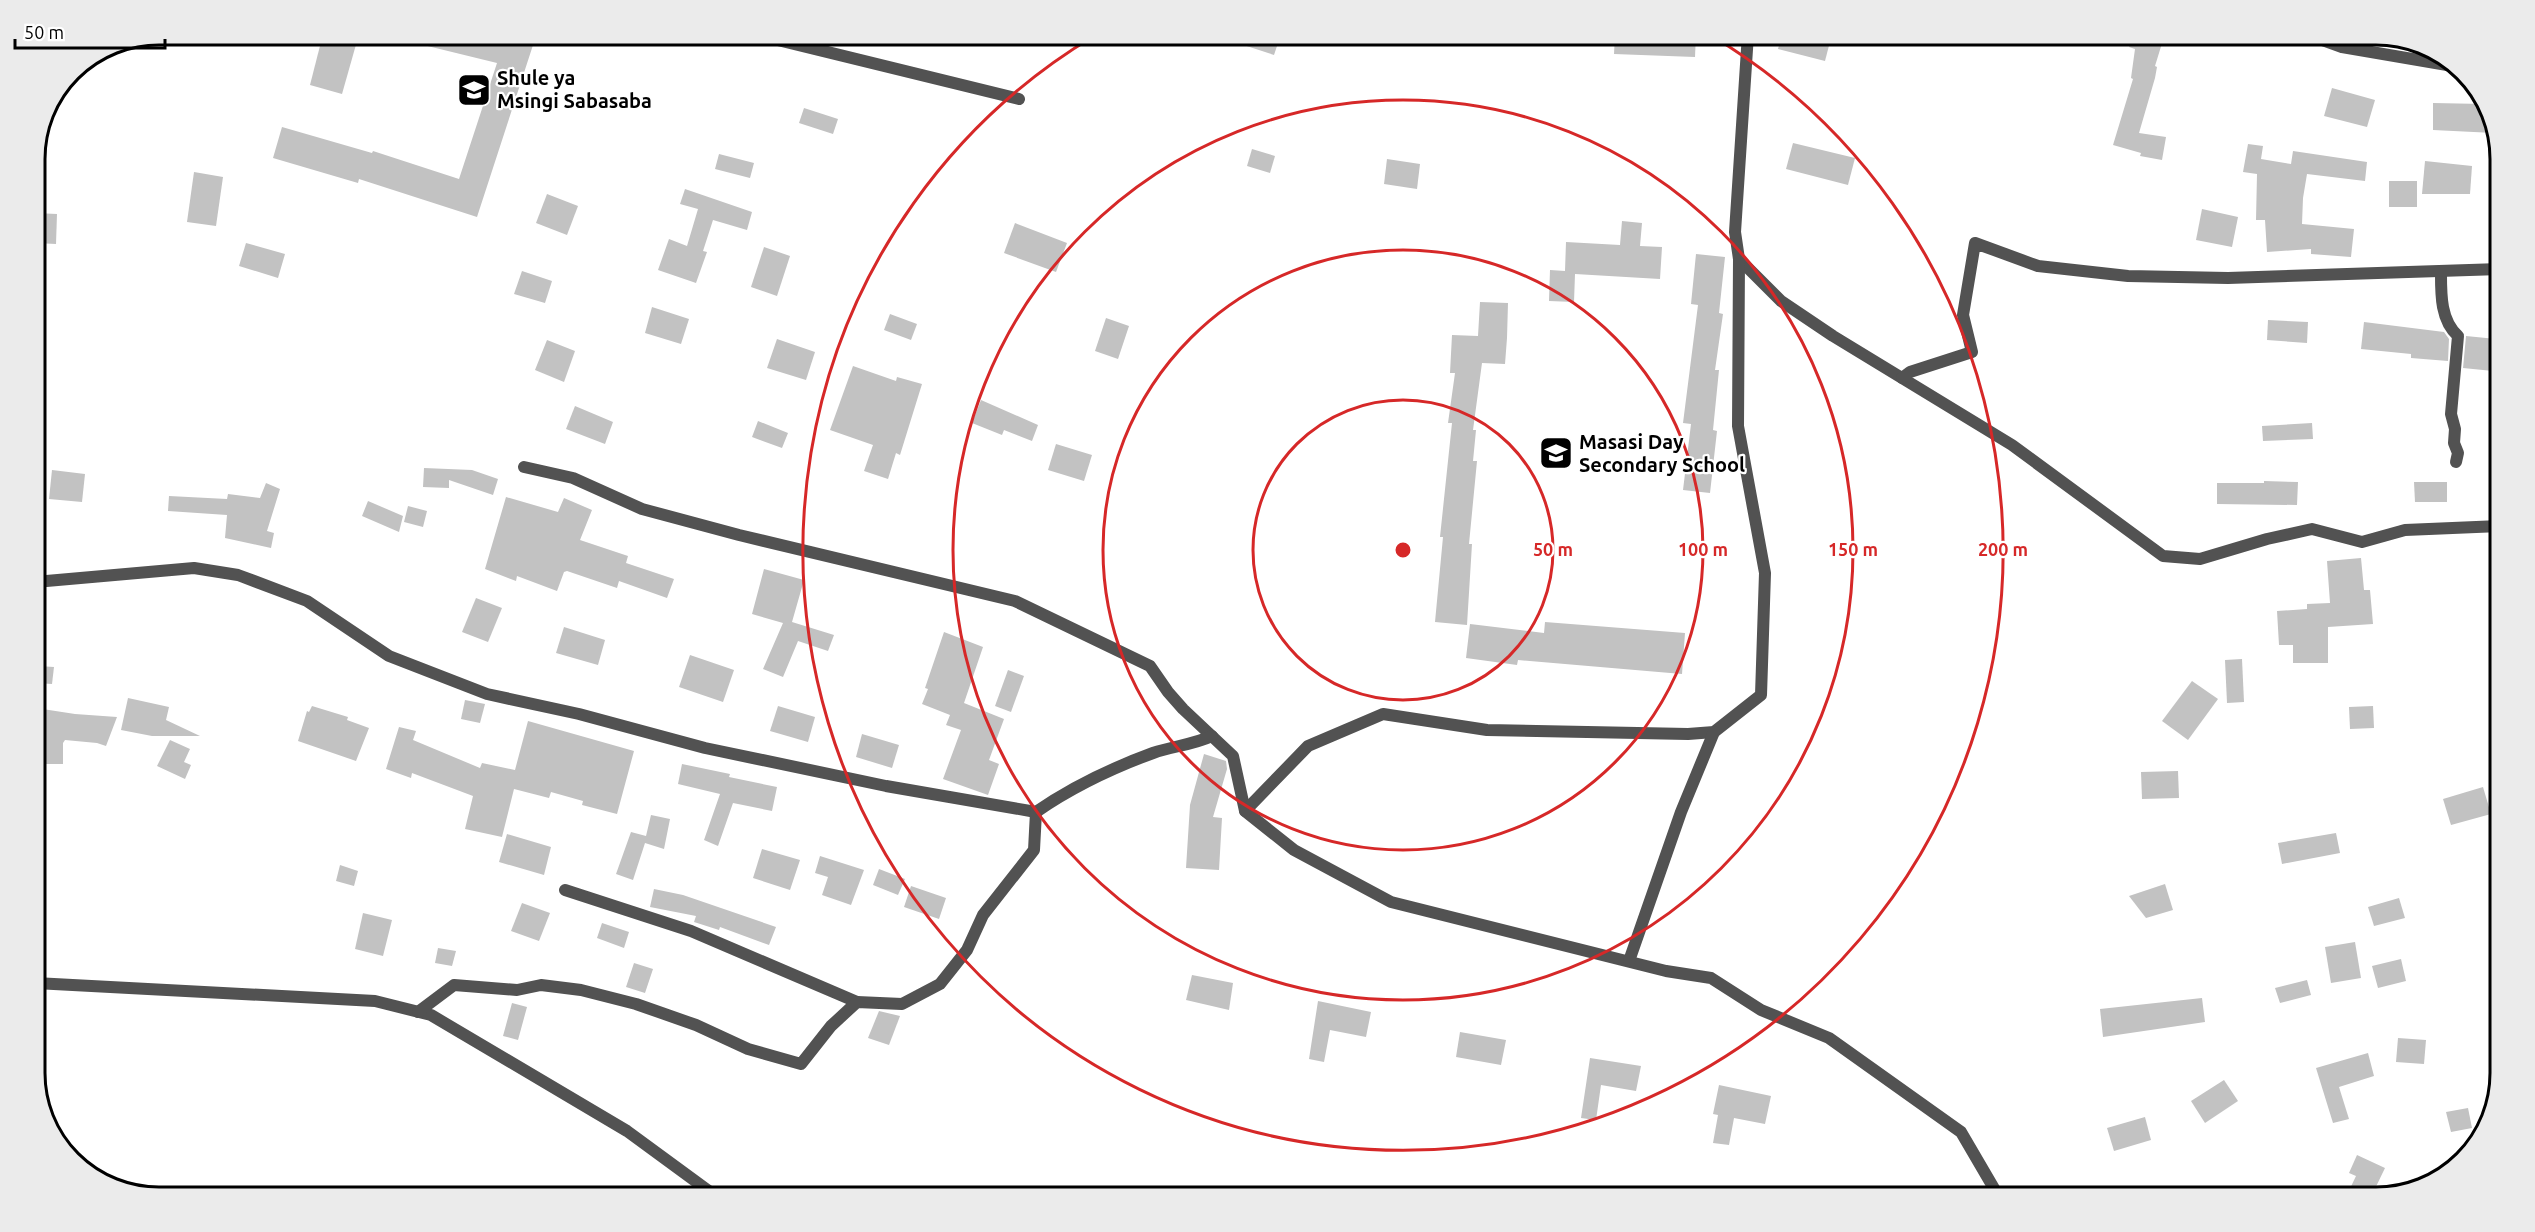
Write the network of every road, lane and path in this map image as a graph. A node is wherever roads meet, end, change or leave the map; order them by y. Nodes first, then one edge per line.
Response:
1 (799, 45) edge
2 (1747, 45) edge
3 (2336, 45) edge
4 (2438, 64) edge
5 (1019, 99) dead end
6 (1739, 259) junction
7 (2490, 269) edge
8 (2441, 271) junction
9 (1902, 378) junction
10 (2456, 462) dead end
11 (524, 467) dead end
12 (2490, 526) edge
13 (45, 581) edge
14 (1714, 732) junction
15 (1212, 736) junction
16 (1245, 811) junction
17 (1036, 812) junction
18 (565, 890) dead end
19 (1629, 961) junction
20 (45, 984) edge
21 (857, 1002) junction
22 (418, 1011) junction
23 (703, 1187) edge
24 (1993, 1187) edge

1 - 5 street
2 - 6 street
3 - 4 street
6 - 9 street
6 - 14 street
7 - 8 street
8 - 9 street
8 - 10 street
9 - 12 street
11 - 15 street
13 - 17 street
14 - 16 street
14 - 19 street
15 - 16 street
15 - 17 street
16 - 19 street
17 - 21 street
18 - 21 street
19 - 24 street
20 - 22 street
21 - 22 street
22 - 23 street

